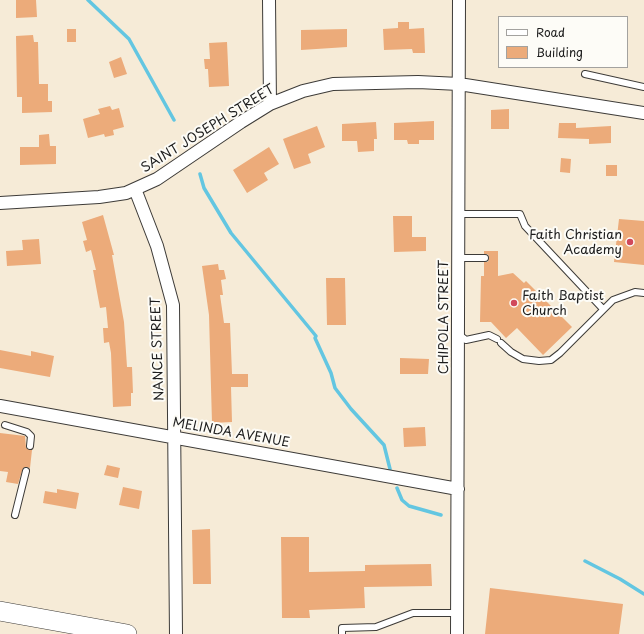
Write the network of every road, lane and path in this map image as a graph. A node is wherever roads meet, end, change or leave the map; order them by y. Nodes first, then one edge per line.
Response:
1 (269, 0) edge
2 (459, 0) edge
3 (586, 74) dead end
4 (459, 84) junction
5 (644, 87) edge
6 (270, 104) junction
7 (644, 113) edge
8 (135, 189) junction
9 (0, 203) edge
10 (458, 214) junction
11 (458, 258) junction
12 (485, 258) dead end
13 (644, 293) edge
14 (603, 309) junction
15 (458, 334) junction
16 (0, 406) edge
17 (5, 426) dead end
18 (175, 437) junction
19 (30, 446) dead end
20 (26, 471) dead end
21 (458, 489) junction
22 (15, 515) dead end
23 (0, 611) edge
24 (457, 613) junction
25 (126, 634) edge
26 (176, 634) edge
27 (342, 634) edge
28 (457, 634) edge

1 - 6 street
2 - 4 street, CHIPOLA STREET
3 - 5 lane
4 - 6 street, SAINT JOSEPH STREET
4 - 7 street, SAINT JOSEPH STREET
4 - 10 street, CHIPOLA STREET
6 - 8 street, SAINT JOSEPH STREET
8 - 9 street, SAINT JOSEPH STREET
8 - 18 street, NANCE STREET
10 - 11 street, CHIPOLA STREET
10 - 14 lane
11 - 12 lane
11 - 15 street, CHIPOLA STREET
13 - 14 lane
14 - 15 lane
15 - 21 street, CHIPOLA STREET
16 - 18 street, MELINDA AVENUE
17 - 19 lane
18 - 21 street, MELINDA AVENUE
18 - 26 street, NANCE STREET
20 - 22 lane
21 - 24 street, CHIPOLA STREET
23 - 25 main road
24 - 27 lane
24 - 28 street, CHIPOLA STREET

